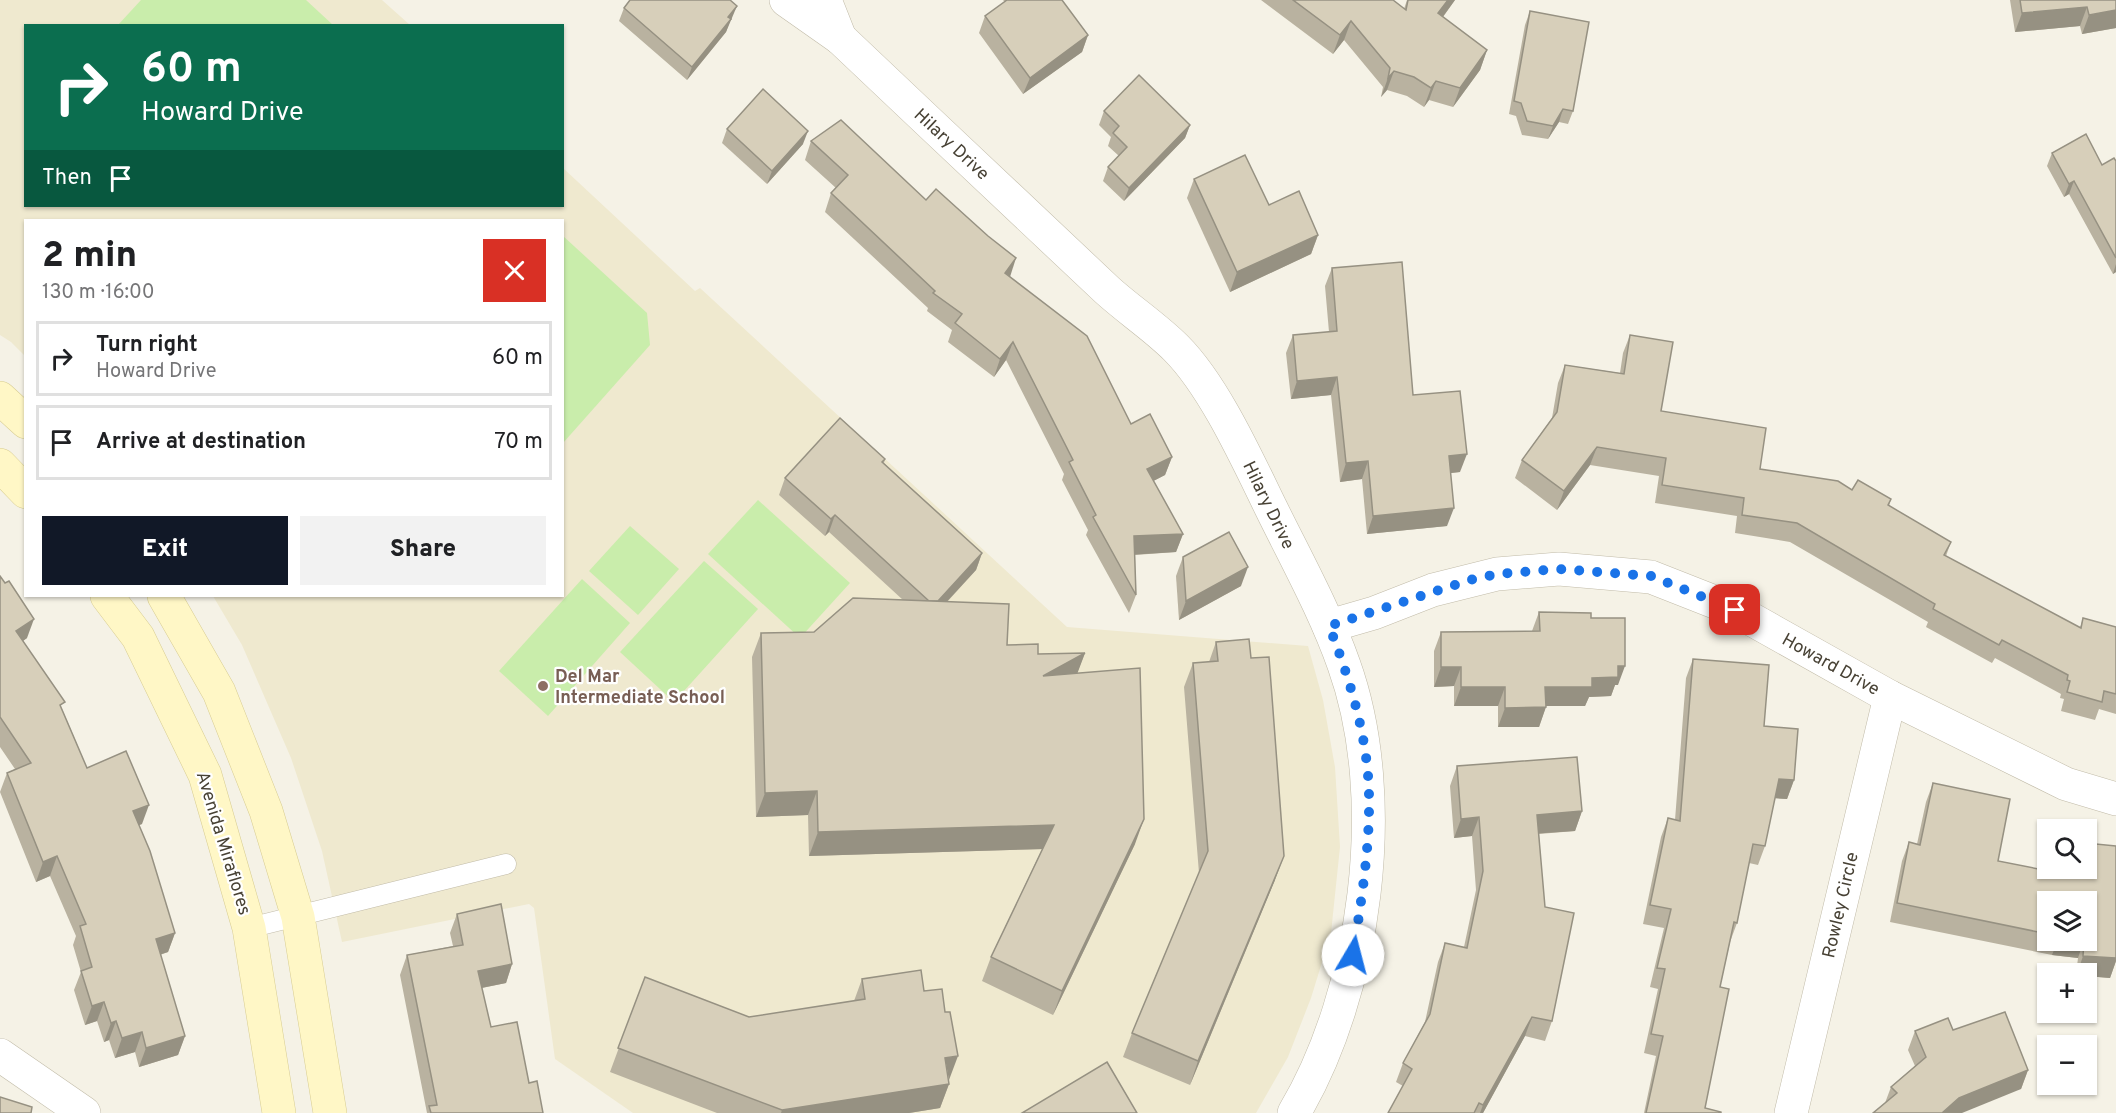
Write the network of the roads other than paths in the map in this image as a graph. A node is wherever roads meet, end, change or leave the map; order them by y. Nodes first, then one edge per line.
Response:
1 (786, 0) edge
2 (825, 0) edge
3 (840, 38) junction
4 (0, 398) edge
5 (24, 420) edge
6 (0, 465) edge
7 (24, 490) edge
8 (108, 597) edge
9 (165, 597) edge
10 (1329, 626) junction
11 (1890, 697) junction
12 (2116, 799) edge
13 (506, 864) dead end
14 (298, 917) junction
15 (249, 928) junction
16 (0, 1055) edge
17 (84, 1113) edge
18 (279, 1113) edge
19 (330, 1113) edge
20 (1294, 1113) edge
21 (1791, 1113) edge

1 - 3 street, Hilary Drive
2 - 3 street, Hilary Drive
3 - 10 street, Hilary Drive
4 - 5 street
6 - 7 street
8 - 15 street, Avenida Miraflores
9 - 14 street
10 - 11 street, Howard Drive
10 - 20 street, Hilary Drive
11 - 12 street, Howard Drive
11 - 21 street, Rowley Circle
13 - 14 lane
14 - 15 lane
14 - 19 street
15 - 18 street, Avenida Miraflores
16 - 17 street

